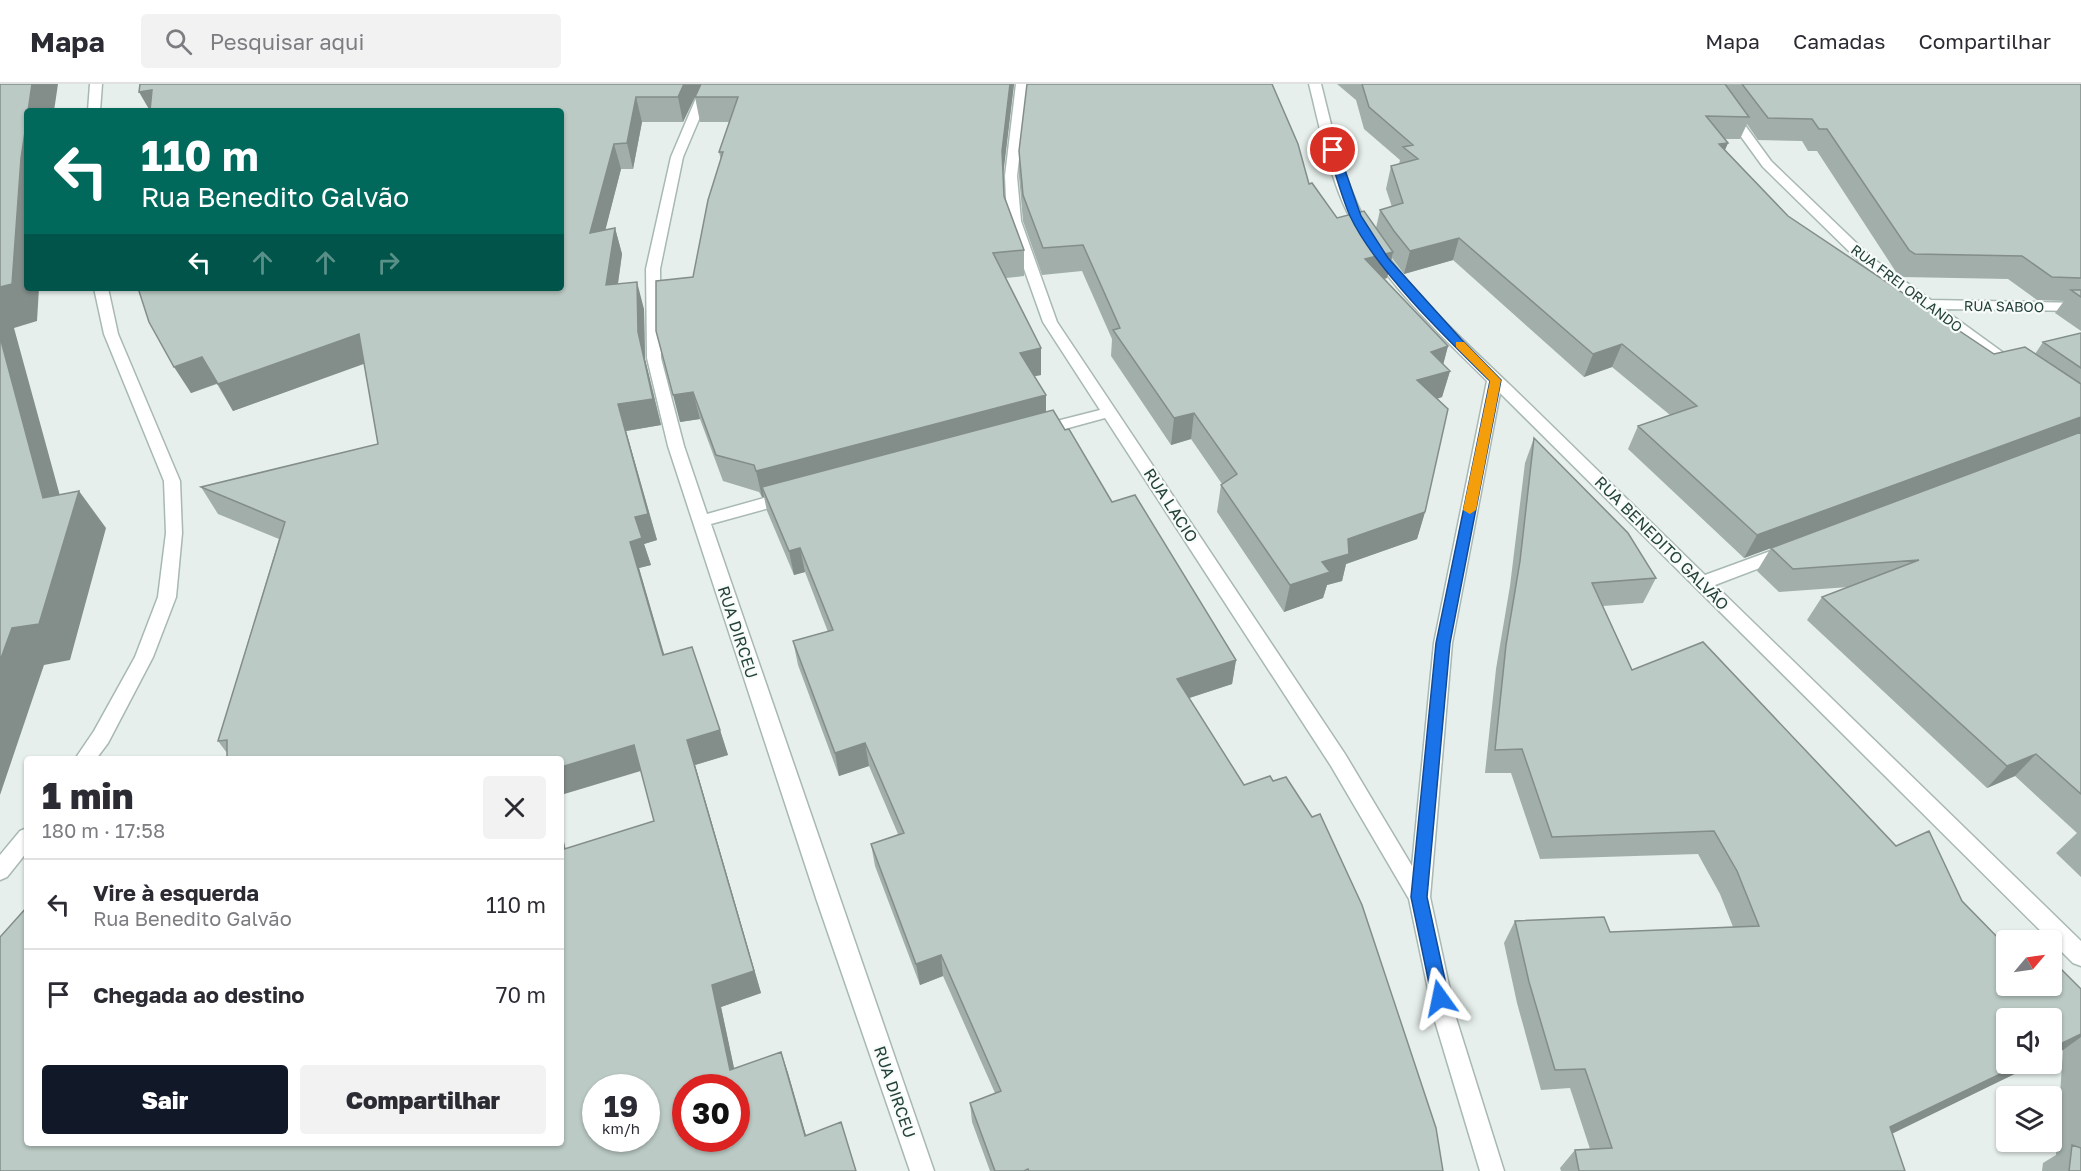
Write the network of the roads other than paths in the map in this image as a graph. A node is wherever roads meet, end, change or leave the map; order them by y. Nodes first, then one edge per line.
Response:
1 (96, 84) edge
2 (708, 84) edge
3 (1022, 84) edge
4 (1315, 84) edge
5 (1709, 84) edge
6 (94, 108) edge
7 (102, 291) edge
8 (1927, 304) junction
9 (2081, 307) edge
10 (2027, 375) edge
11 (1496, 380) junction
12 (1110, 412) junction
13 (1019, 436) edge
14 (803, 494) edge
15 (701, 521) junction
16 (1803, 546) edge
17 (1702, 584) junction
18 (87, 756) edge
19 (24, 841) edge
20 (0, 871) edge
21 (1419, 897) junction
22 (2081, 956) edge
23 (922, 1171) edge
24 (1492, 1171) edge

1 - 6 street
2 - 15 street, RUA DIRCEU
3 - 12 street, RUA LACIO
4 - 11 street, RUA BENEDITO GALVÃO
5 - 8 street, RUA FREI ORLANDO
7 - 18 street
8 - 9 street, RUA SABOO
8 - 10 street, RUA FREI ORLANDO
11 - 17 street, RUA BENEDITO GALVÃO
11 - 21 street
12 - 13 street
12 - 21 street, RUA LACIO
14 - 15 street
15 - 23 street, RUA DIRCEU
16 - 17 street
17 - 22 street, RUA BENEDITO GALVÃO
19 - 20 street
21 - 24 street

